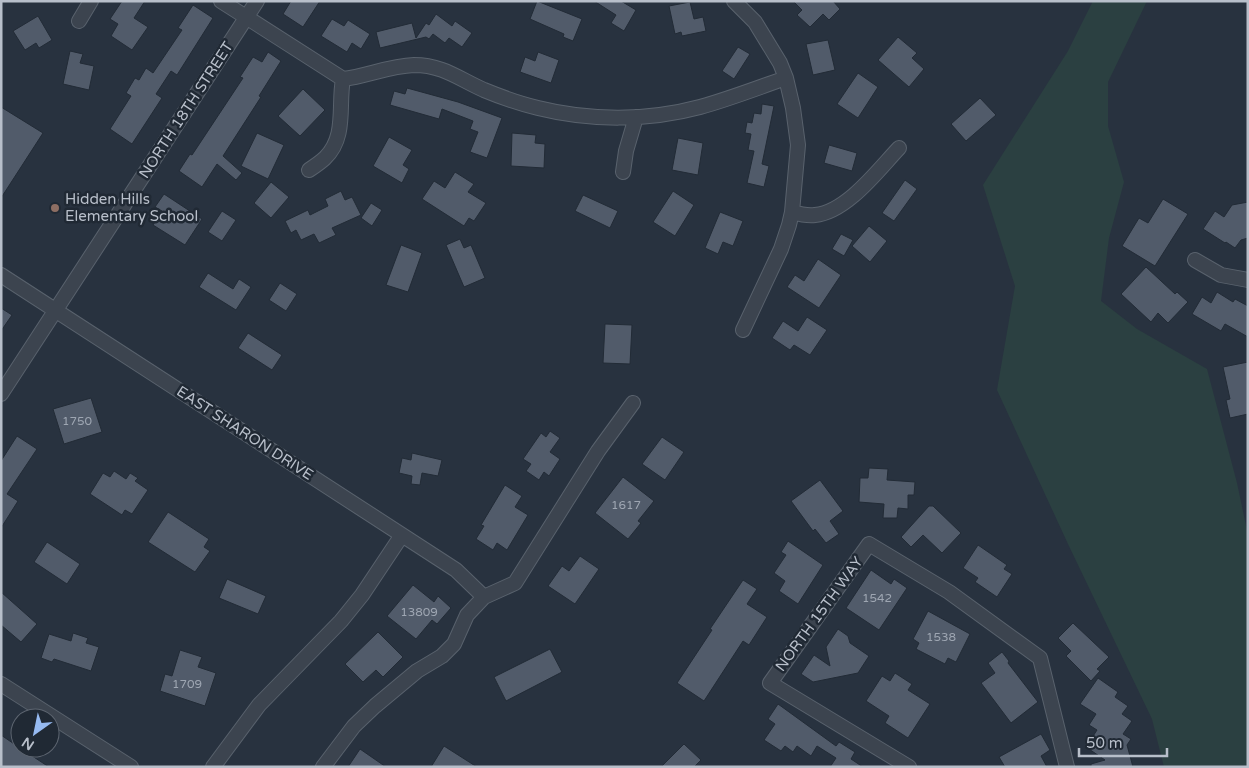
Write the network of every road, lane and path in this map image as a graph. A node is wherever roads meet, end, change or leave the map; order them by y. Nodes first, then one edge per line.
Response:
1 (91, 1) edge
2 (221, 1) edge
3 (257, 1) edge
4 (734, 1) edge
5 (246, 18) junction
6 (79, 21) dead end
7 (786, 78) junction
8 (343, 79) junction
9 (636, 118) junction
10 (899, 148) dead end
11 (309, 170) dead end
12 (623, 172) dead end
13 (792, 212) junction
14 (1195, 260) dead end
15 (1, 275) edge
16 (1248, 280) edge
17 (57, 311) junction
18 (743, 330) dead end
19 (1, 394) edge
20 (633, 403) dead end
21 (402, 535) junction
22 (484, 597) junction
23 (1, 684) edge
24 (131, 767) edge
25 (213, 767) edge
26 (323, 767) edge
27 (909, 767) edge
28 (1067, 767) edge

1 - 6 street
2 - 5 street
3 - 5 street, NORTH 18TH STREET
4 - 7 street
5 - 8 street
5 - 17 street, NORTH 18TH STREET
7 - 9 street
7 - 13 street
8 - 9 street
8 - 11 street
9 - 12 street
10 - 13 street
13 - 18 street
14 - 16 street
15 - 17 street, EAST SHARON DRIVE
17 - 19 street, NORTH 18TH STREET
17 - 21 street, EAST SHARON DRIVE
20 - 22 street
21 - 22 street, EAST SHARON DRIVE
21 - 25 street
22 - 26 street
23 - 24 street
27 - 28 street, NORTH 15TH WAY

